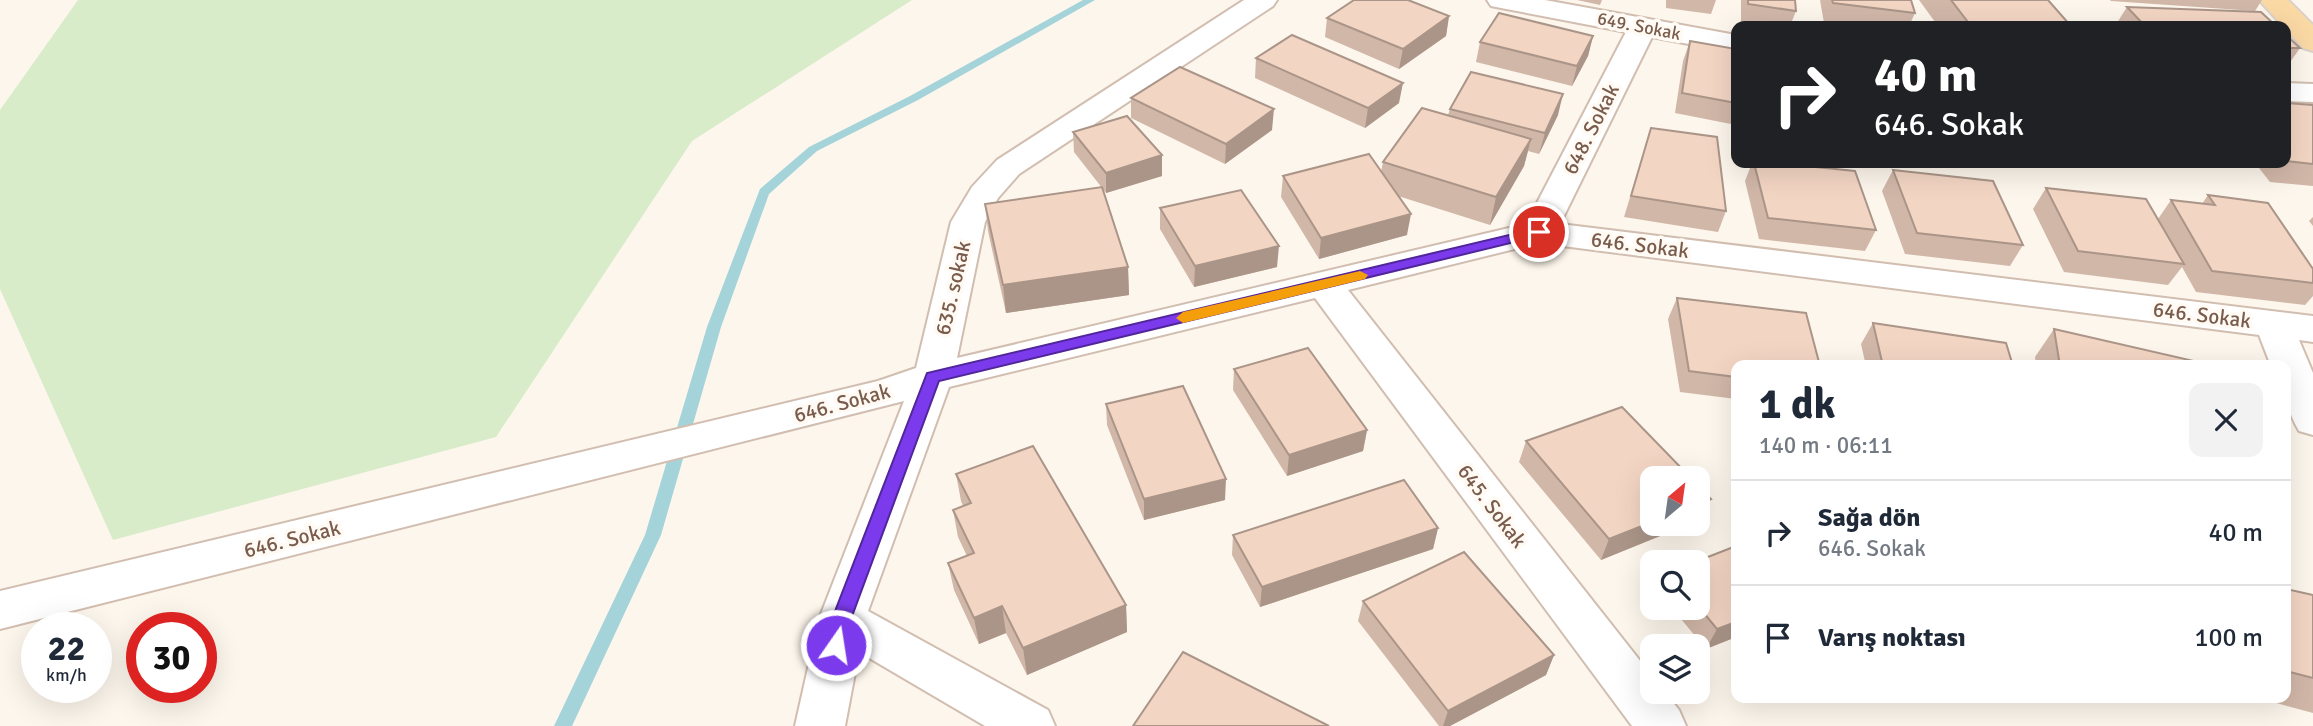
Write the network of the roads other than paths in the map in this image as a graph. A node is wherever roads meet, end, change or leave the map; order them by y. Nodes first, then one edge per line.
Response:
1 (1263, 0) edge
2 (1501, 0) edge
3 (2273, 0) edge
4 (1643, 27) junction
5 (2313, 42) edge
6 (1731, 43) edge
7 (2291, 92) edge
8 (2313, 93) edge
9 (1539, 232) junction
10 (1324, 284) junction
11 (2273, 324) junction
12 (2313, 329) edge
13 (2288, 360) edge
14 (2291, 367) edge
15 (933, 377) junction
16 (2313, 420) edge
17 (0, 611) edge
18 (842, 619) junction
19 (820, 726) edge
20 (1030, 726) edge
21 (1661, 726) edge

1 - 15 street, 635. sokak
2 - 4 street, 649. Sokak
3 - 5 main road
4 - 6 street, 649. Sokak
4 - 9 street, 648. Sokak
7 - 8 street
9 - 10 street, 646. Sokak
9 - 11 street, 646. Sokak
10 - 15 street, 646. Sokak
10 - 21 street, 645. Sokak
11 - 12 street, 646. Sokak
11 - 13 street
14 - 16 street
15 - 17 street, 646. Sokak
15 - 18 street, 635. sokak
18 - 19 street, 635. sokak
18 - 20 street

